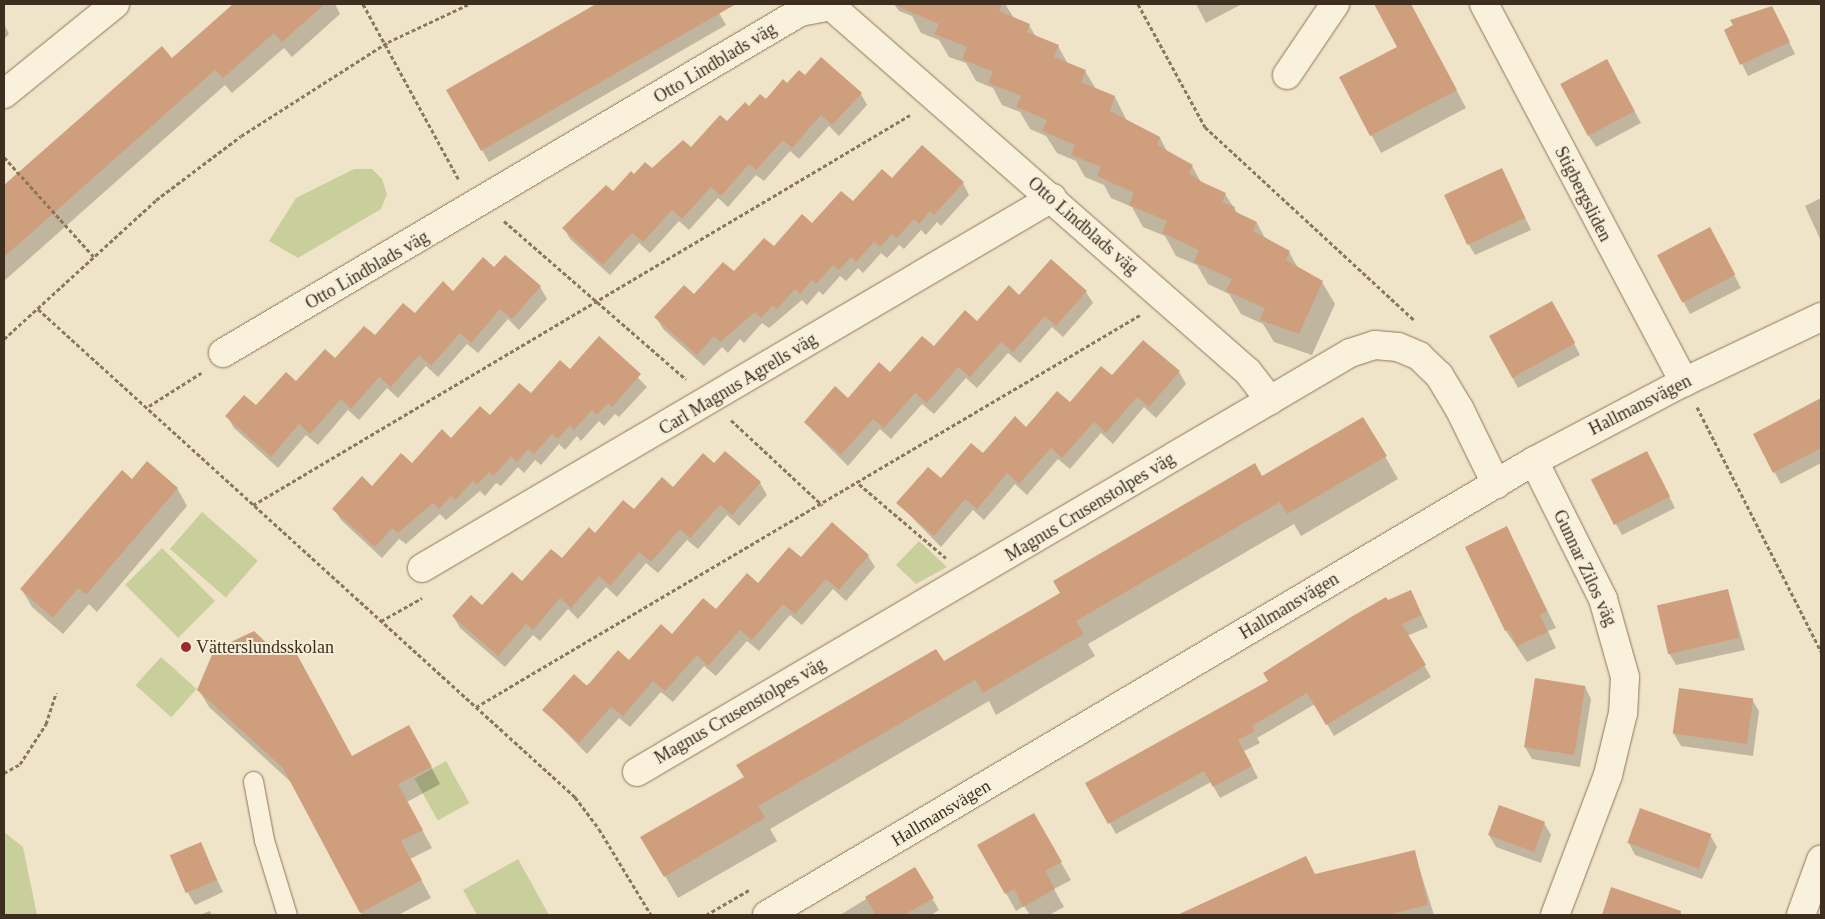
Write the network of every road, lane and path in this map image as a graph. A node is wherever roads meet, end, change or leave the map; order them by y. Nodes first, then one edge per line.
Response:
1 (115, 4) edge
2 (363, 4) edge
3 (469, 4) edge
4 (1138, 4) edge
5 (1335, 4) edge
6 (1484, 4) edge
7 (388, 42) junction
8 (1287, 75) dead end
9 (4, 94) edge
10 (939, 98) junction
11 (4, 157) edge
12 (1052, 198) junction
13 (482, 202) junction
14 (94, 257) junction
15 (1166, 299) junction
16 (598, 302) junction
17 (38, 309) junction
18 (1821, 317) edge
19 (4, 339) edge
20 (1413, 352) junction
21 (223, 353) joint
22 (1684, 382) junction
23 (1270, 400) junction
24 (711, 401) junction
25 (149, 406) junction
26 (1534, 461) junction
27 (859, 484) junction
28 (1496, 484) junction
29 (822, 505) junction
30 (253, 506) junction
31 (422, 568) joint
32 (969, 578) junction
33 (381, 621) junction
34 (1821, 651) edge
35 (56, 694) dead end
36 (476, 707) junction
37 (637, 772) dead end
38 (4, 773) edge
39 (253, 781) dead end
40 (1821, 860) edge
41 (287, 915) edge
42 (651, 915) edge
43 (768, 915) edge
44 (1555, 915) edge
45 (1801, 915) edge

1 - 9 street
2 - 7 path
3 - 7 path
4 - 20 path
5 - 8 street
6 - 22 street, Stigbergsliden
7 - 13 path
7 - 14 path
10 - 12 street, Otto Lindblads väg
10 - 13 street, Otto Lindblads väg
10 - 16 path
11 - 14 path
12 - 15 street, Otto Lindblads väg
12 - 24 street, Carl Magnus Agrells väg
13 - 16 path
13 - 21 street, Otto Lindblads väg
14 - 17 path
15 - 23 street, Otto Lindblads väg
15 - 27 path
16 - 24 path
16 - 30 path
17 - 19 path
17 - 25 path
18 - 22 street, Hallmansvägen
20 - 23 street, Magnus Crusenstolpes väg
20 - 28 street
21 - 25 path
22 - 26 street, Hallmansvägen
22 - 34 path
23 - 32 street, Magnus Crusenstolpes väg
24 - 29 path
24 - 31 street, Carl Magnus Agrells väg
25 - 30 path
26 - 28 street, Hallmansvägen
26 - 44 street, Gunnar Zilos väg
27 - 29 path
27 - 32 path
28 - 43 street, Hallmansvägen
29 - 36 path
30 - 33 path
31 - 33 path
32 - 37 street, Magnus Crusenstolpes väg
33 - 36 path
35 - 38 path
36 - 42 path
39 - 41 lane
40 - 45 street

